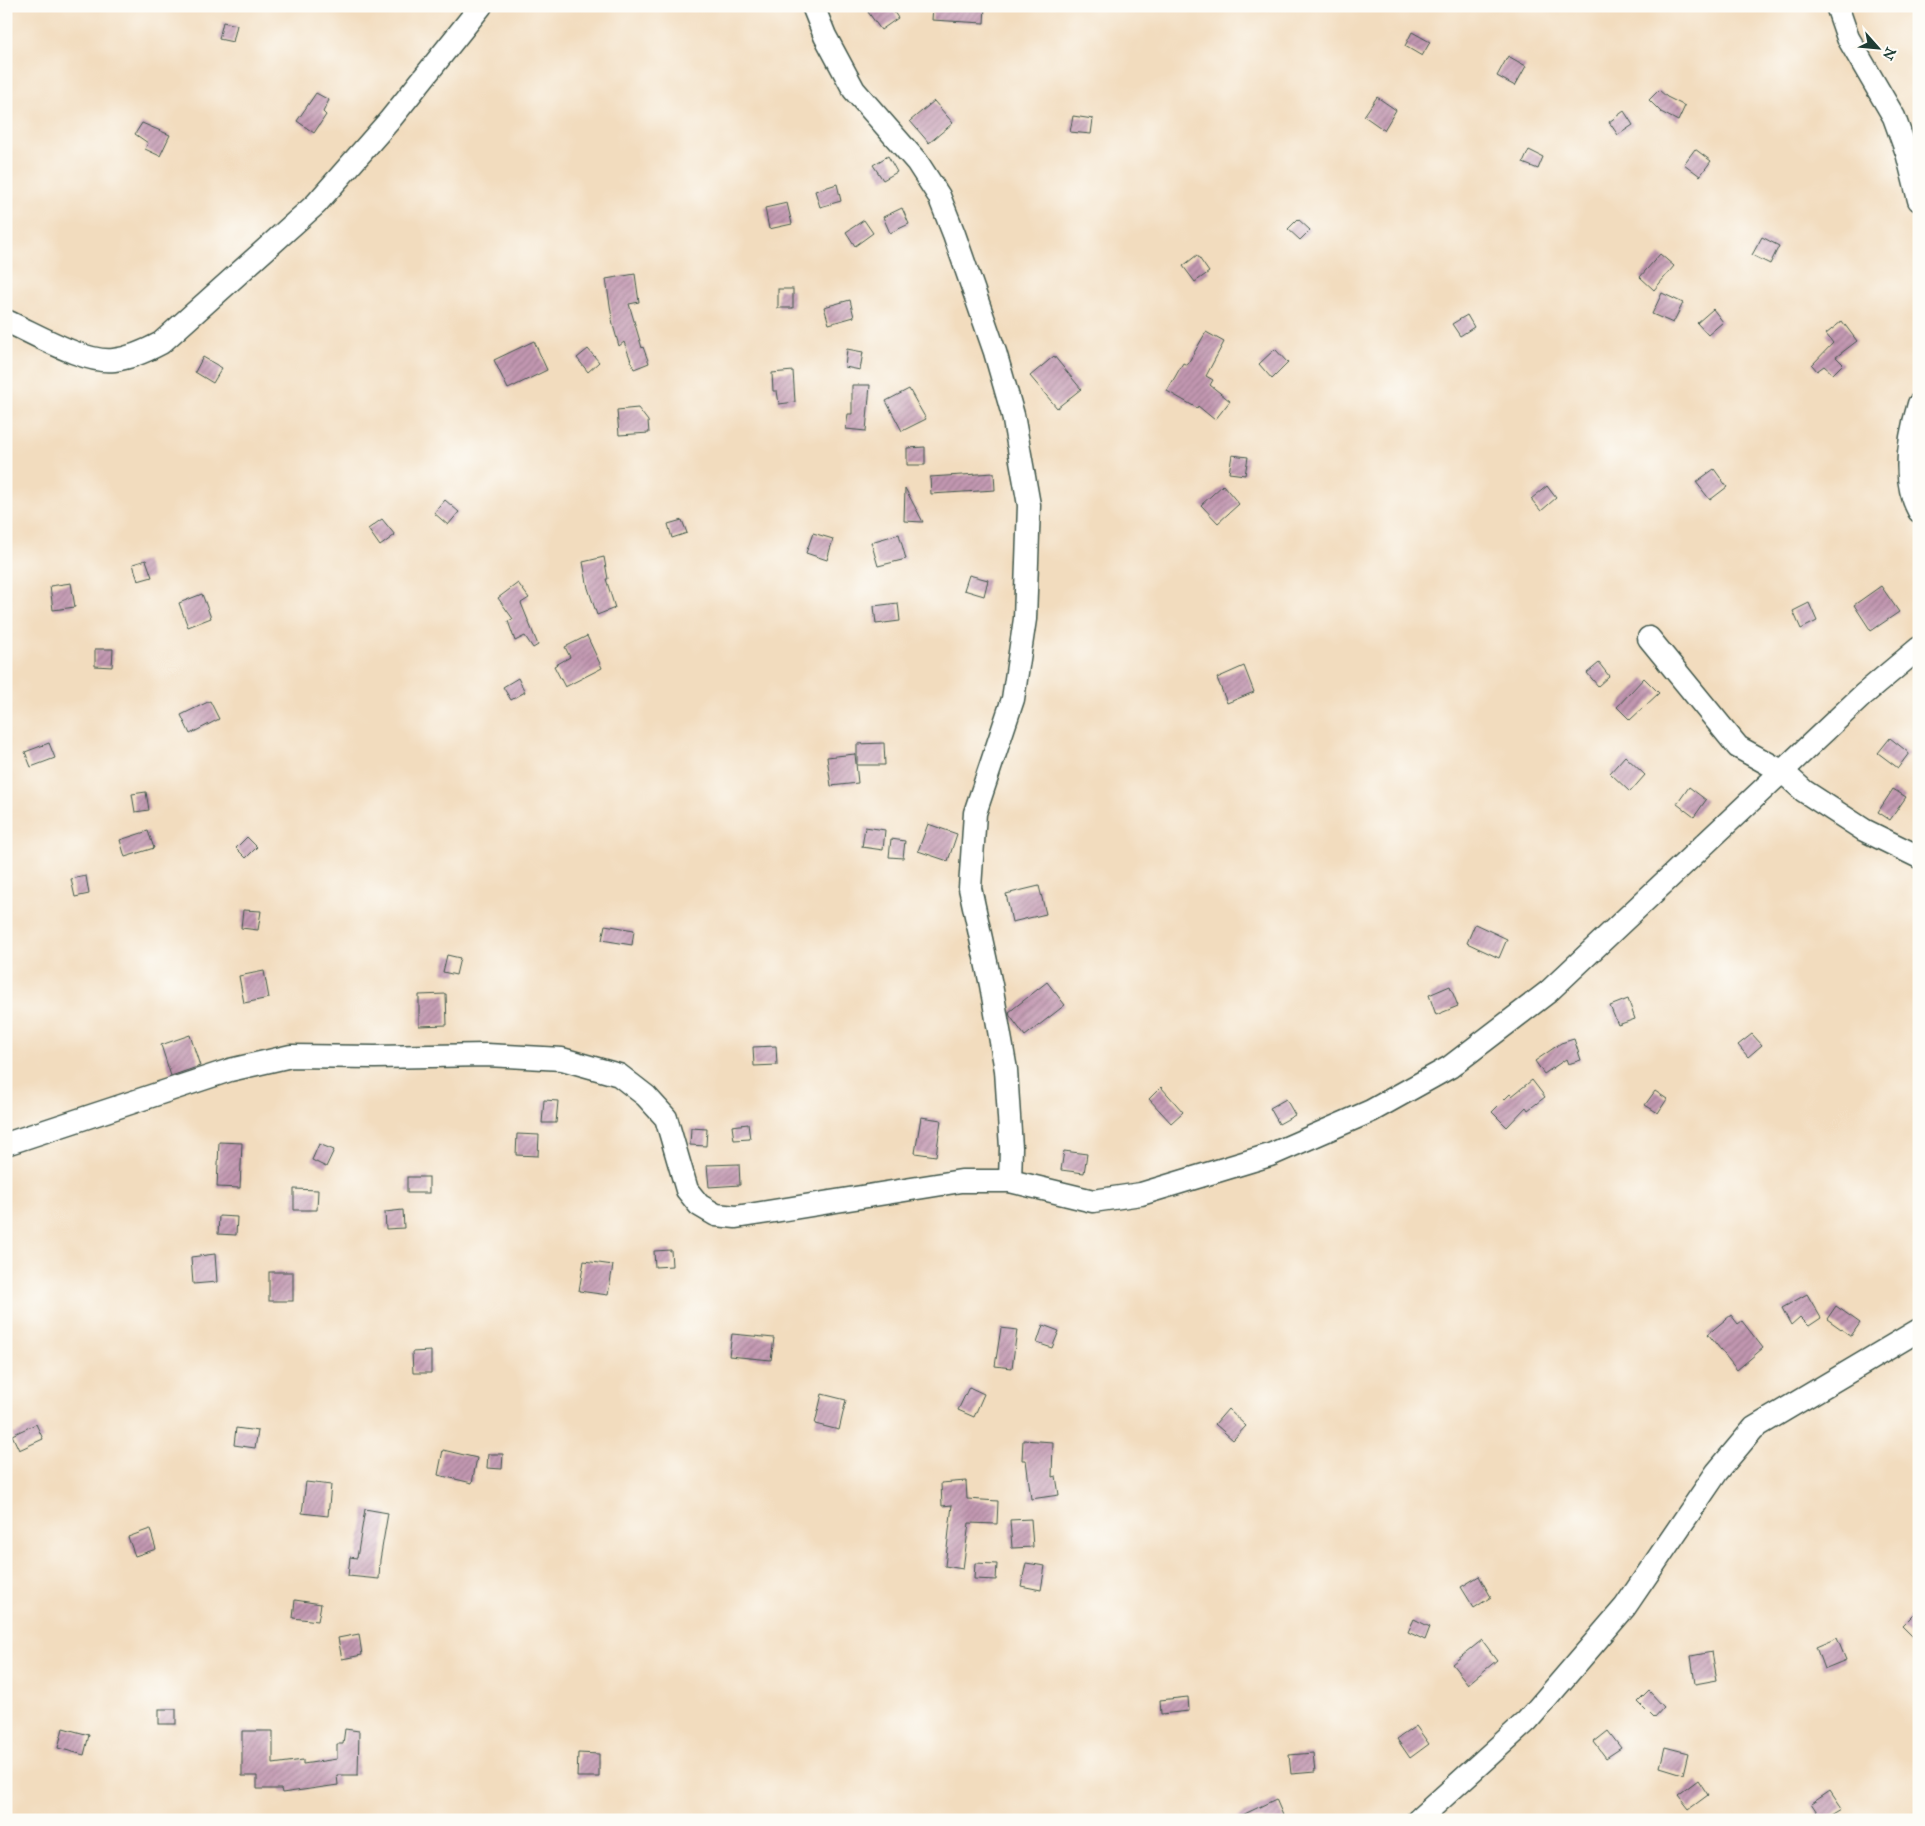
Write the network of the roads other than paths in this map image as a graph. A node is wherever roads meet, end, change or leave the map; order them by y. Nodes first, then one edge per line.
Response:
1 (482, 6) edge
2 (813, 6) edge
3 (1837, 6) edge
4 (1919, 200) edge
5 (6, 320) edge
6 (1919, 404) edge
7 (1919, 511) edge
8 (1649, 638) dead end
9 (1919, 648) edge
10 (1783, 772) junction
11 (1919, 857) edge
12 (6, 1144) edge
13 (1010, 1181) junction
14 (1919, 1330) edge
15 (1418, 1820) edge

1 - 5 street
2 - 13 street
3 - 4 street
6 - 7 street
8 - 10 street
9 - 10 street
10 - 11 street
10 - 13 street
12 - 13 street
14 - 15 street

